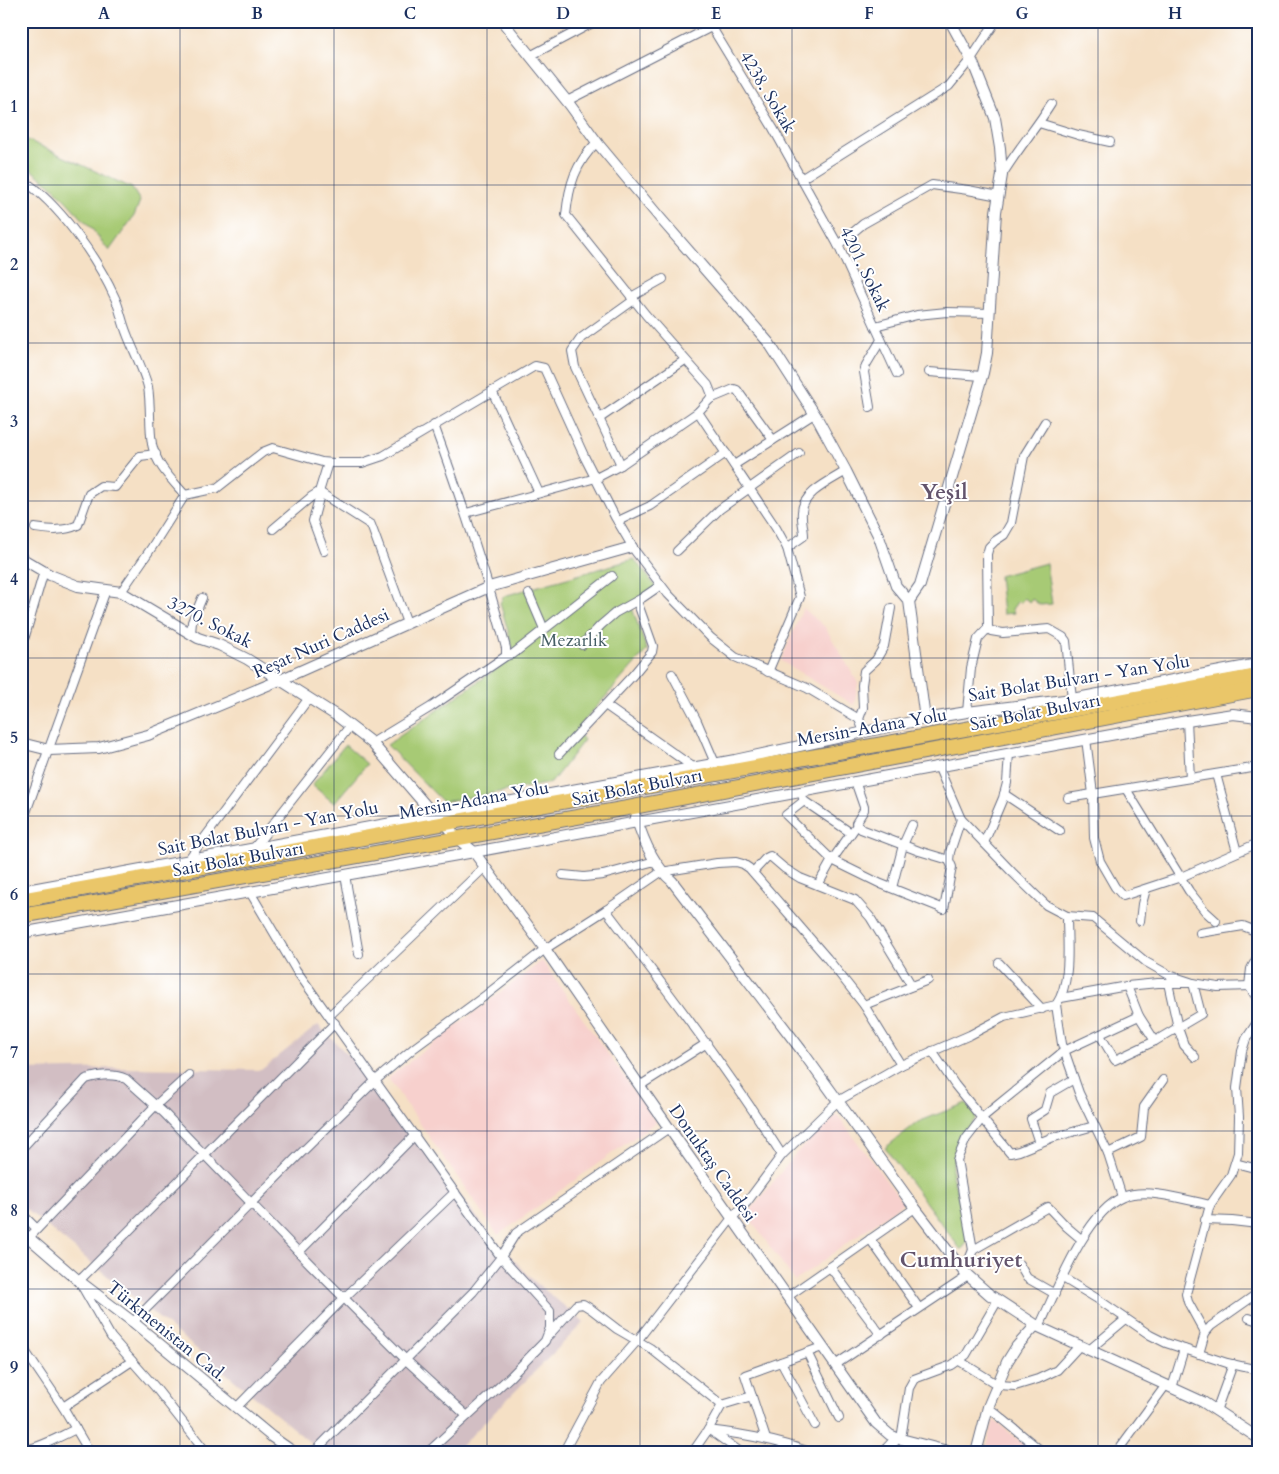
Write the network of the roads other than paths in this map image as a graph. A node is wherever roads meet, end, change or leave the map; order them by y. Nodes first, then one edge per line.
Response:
1 (502, 21) edge
2 (596, 21) edge
3 (722, 21) edge
4 (950, 21) edge
5 (996, 21) edge
6 (1240, 21) edge
7 (710, 24) edge
8 (1258, 26) edge
9 (530, 56) junction
10 (971, 59) junction
11 (567, 101) junction
12 (1052, 104) dead end
13 (1039, 123) junction
14 (597, 142) junction
15 (1110, 142) dead end
16 (1002, 175) junction
17 (21, 179) edge
18 (801, 179) junction
19 (999, 196) junction
20 (838, 245) junction
21 (663, 279) dead end
22 (633, 299) junction
23 (990, 313) junction
24 (875, 326) junction
25 (881, 340) junction
26 (685, 360) junction
27 (929, 372) dead end
28 (897, 374) dead end
29 (982, 376) junction
30 (492, 391) junction
31 (710, 399) junction
32 (870, 406) dead end
33 (698, 412) junction
34 (814, 414) junction
35 (600, 418) junction
36 (1045, 422) dead end
37 (434, 425) junction
38 (773, 440) junction
39 (726, 453) junction
40 (799, 453) dead end
41 (156, 454) junction
42 (328, 462) junction
43 (622, 465) junction
44 (734, 465) junction
45 (846, 471) junction
46 (596, 478) junction
47 (749, 488) junction
48 (319, 492) junction
49 (539, 494) junction
50 (185, 495) junction
51 (466, 513) junction
52 (618, 521) junction
53 (35, 528) dead end
54 (273, 529) dead end
55 (632, 547) junction
56 (786, 548) junction
57 (324, 551) dead end
58 (677, 551) dead end
59 (21, 558) edge
60 (44, 571) junction
61 (612, 576) dead end
62 (661, 585) junction
63 (489, 587) junction
64 (106, 590) junction
65 (122, 592) junction
66 (529, 594) dead end
67 (202, 598) dead end
68 (909, 600) junction
69 (637, 601) junction
70 (891, 608) dead end
71 (407, 623) junction
72 (988, 628) junction
73 (544, 629) junction
74 (191, 634) junction
75 (582, 645) dead end
76 (21, 650) edge
77 (506, 656) junction
78 (1258, 664) edge
79 (768, 672) junction
80 (672, 674) dead end
81 (1258, 676) edge
82 (280, 680) junction
83 (1258, 689) edge
84 (309, 698) junction
85 (1072, 699) junction
86 (605, 705) junction
87 (967, 712) junction
88 (1258, 717) edge
89 (859, 719) junction
90 (925, 719) junction
91 (1187, 721) junction
92 (350, 726) junction
93 (864, 732) junction
94 (1086, 739) junction
95 (21, 743) edge
96 (372, 743) junction
97 (49, 750) junction
98 (1009, 753) junction
99 (559, 754) dead end
100 (715, 763) junction
101 (938, 766) junction
102 (693, 767) junction
103 (1258, 767) edge
104 (1216, 774) junction
105 (1190, 778) junction
106 (855, 781) junction
107 (1126, 789) junction
108 (1004, 794) junction
109 (1093, 794) junction
110 (803, 796) junction
111 (1068, 798) dead end
112 (633, 808) junction
113 (433, 814) junction
114 (961, 819) junction
115 (638, 821) junction
116 (446, 824) junction
117 (857, 825) junction
118 (912, 825) dead end
119 (21, 826) edge
120 (1060, 832) dead end
121 (851, 833) junction
122 (458, 839) junction
123 (984, 843) junction
124 (1258, 843) edge
125 (903, 845) junction
126 (254, 848) junction
127 (474, 852) junction
128 (1237, 852) junction
129 (188, 860) junction
130 (832, 860) junction
131 (950, 860) junction
132 (655, 861) junction
133 (485, 867) junction
134 (661, 872) junction
135 (753, 872) junction
136 (344, 875) junction
137 (564, 875) dead end
138 (1181, 877) junction
139 (818, 885) junction
140 (892, 888) junction
141 (1146, 889) junction
142 (21, 891) edge
143 (250, 892) junction
144 (21, 900) edge
145 (606, 910) junction
146 (21, 916) edge
147 (1067, 916) junction
148 (1140, 921) dead end
149 (1216, 921) dead end
150 (1258, 932) edge
151 (21, 933) edge
152 (1200, 933) dead end
153 (545, 949) junction
154 (358, 954) dead end
155 (1258, 958) edge
156 (999, 963) dead end
157 (928, 980) dead end
158 (1168, 983) junction
159 (1193, 983) junction
160 (912, 986) junction
161 (1127, 986) junction
162 (1250, 986) junction
163 (1061, 998) junction
164 (1258, 998) edge
165 (864, 1005) junction
166 (1056, 1005) junction
167 (1042, 1009) junction
168 (330, 1016) junction
169 (1139, 1016) junction
170 (1258, 1021) edge
171 (335, 1023) junction
172 (1178, 1028) junction
173 (1100, 1034) junction
174 (1155, 1041) junction
175 (707, 1043) junction
176 (932, 1051) junction
177 (1064, 1051) junction
178 (1195, 1057) dead end
179 (901, 1065) junction
180 (189, 1075) dead end
181 (1074, 1079) junction
182 (376, 1080) junction
183 (1163, 1080) dead end
184 (641, 1086) junction
185 (838, 1101) junction
186 (156, 1105) junction
187 (983, 1118) junction
188 (1094, 1126) junction
189 (669, 1128) junction
190 (415, 1135) junction
191 (1039, 1143) junction
192 (21, 1149) edge
193 (1108, 1153) junction
194 (204, 1154) junction
195 (782, 1155) junction
196 (1235, 1163) junction
197 (1258, 1170) edge
198 (455, 1192) junction
199 (1122, 1197) junction
200 (251, 1203) junction
201 (1210, 1205) junction
202 (915, 1208) junction
203 (21, 1213) edge
204 (732, 1218) junction
205 (1205, 1220) junction
206 (1258, 1224) edge
207 (36, 1228) junction
208 (25, 1234) edge
209 (870, 1239) junction
210 (1081, 1239) junction
211 (21, 1246) edge
212 (973, 1250) junction
213 (299, 1252) junction
214 (501, 1257) junction
215 (1019, 1264) dead end
216 (830, 1267) junction
217 (966, 1274) junction
218 (1063, 1278) junction
219 (79, 1281) junction
220 (1258, 1293) edge
221 (1055, 1294) junction
222 (787, 1297) junction
223 (344, 1298) junction
224 (998, 1300) junction
225 (919, 1308) junction
226 (1249, 1318) dead end
227 (1126, 1319) junction
228 (1258, 1320) edge
229 (133, 1322) junction
230 (1037, 1326) junction
231 (1205, 1333) junction
232 (881, 1335) junction
233 (637, 1340) junction
234 (544, 1341) junction
235 (21, 1345) edge
236 (822, 1347) junction
237 (1084, 1348) junction
238 (1184, 1349) junction
239 (807, 1352) junction
240 (1199, 1354) junction
241 (406, 1360) junction
242 (958, 1360) junction
243 (132, 1361) junction
244 (781, 1362) junction
245 (1233, 1364) junction
246 (835, 1366) junction
247 (1258, 1370) edge
248 (998, 1385) junction
249 (1169, 1386) junction
250 (752, 1396) junction
251 (722, 1405) junction
252 (988, 1407) junction
253 (63, 1408) junction
254 (236, 1408) junction
255 (1216, 1410) junction
256 (467, 1416) junction
257 (839, 1418) dead end
258 (815, 1425) dead end
259 (76, 1429) junction
260 (708, 1430) junction
261 (1258, 1437) edge
262 (766, 1439) junction
263 (899, 1439) junction
264 (25, 1451) edge
265 (90, 1453) edge
266 (207, 1453) edge
267 (295, 1453) edge
268 (313, 1453) edge
269 (427, 1453) edge
270 (563, 1453) edge
271 (692, 1453) edge
272 (742, 1453) edge
273 (812, 1453) edge
274 (883, 1453) edge
275 (955, 1453) edge
276 (976, 1453) edge
277 (1044, 1453) edge
278 (1116, 1453) edge

1 - 9 street
2 - 9 street
3 - 7 street
4 - 10 street
5 - 10 street
6 - 8 street
7 - 11 street
7 - 18 street, 4238. Sokak
9 - 11 street
10 - 16 street
10 - 18 street
11 - 14 street
12 - 13 street
13 - 15 street
13 - 16 street
14 - 22 street
14 - 34 street
16 - 19 street
17 - 41 street
18 - 20 street, 4201. Sokak
19 - 20 street
19 - 23 street
20 - 24 street, 4201. Sokak
21 - 22 street
22 - 26 street
22 - 35 street
23 - 24 street
23 - 29 street
24 - 25 street, 4201. Sokak
25 - 28 street, 4201. Sokak
25 - 32 street
26 - 31 street
26 - 35 street
27 - 29 street
29 - 68 street
30 - 37 street
30 - 46 street
30 - 49 street
31 - 33 street
31 - 38 street
33 - 39 street
33 - 43 street
34 - 38 street
34 - 45 street
35 - 43 street
36 - 72 street
37 - 42 street
37 - 51 street
38 - 44 street
39 - 44 street
39 - 52 street
40 - 47 street
41 - 50 street
41 - 53 street
42 - 48 street
42 - 50 street
43 - 46 street
44 - 47 street
45 - 56 street
45 - 68 street
46 - 49 street
46 - 52 street
47 - 56 street
47 - 58 street
48 - 54 street
48 - 57 street
48 - 71 street
49 - 51 street
50 - 65 street
51 - 63 street
52 - 55 street
55 - 62 street
55 - 63 street, Reşat Nuri Caddesi
56 - 79 street
59 - 60 street, 3270. Sokak
60 - 64 street, 3270. Sokak
60 - 76 street
61 - 73 street
62 - 69 street
62 - 79 street
63 - 71 street, Reşat Nuri Caddesi
63 - 77 street
64 - 65 street, 3270. Sokak
64 - 97 street
65 - 74 street, 3270. Sokak
66 - 73 street
67 - 74 street
68 - 90 street
69 - 75 street
69 - 86 street
70 - 89 street
71 - 82 street, Reşat Nuri Caddesi
72 - 85 street
72 - 87 street
73 - 77 street
74 - 82 street, 3270. Sokak
77 - 96 street
78 - 85 street, Sait Bolat Bulvarı - Yan Yolu
79 - 89 street
80 - 100 street
81 - 116 highway, Mersin-Adana Yolu
82 - 84 street, 3270. Sokak
82 - 97 street, Reşat Nuri Caddesi
83 - 112 highway, Sait Bolat Bulvarı
84 - 92 street, 3270. Sokak
84 - 129 street
85 - 87 street, Sait Bolat Bulvarı - Yan Yolu
86 - 99 street
86 - 102 street
87 - 90 street, Sait Bolat Bulvarı - Yan Yolu
88 - 91 street
89 - 93 street
90 - 93 street, Sait Bolat Bulvarı - Yan Yolu
91 - 94 street
91 - 105 street
92 - 96 street, 3270. Sokak
92 - 126 street
93 - 100 street, Sait Bolat Bulvarı - Yan Yolu
94 - 98 street
94 - 109 street
95 - 97 street, Reşat Nuri Caddesi
96 - 113 street, 3270. Sokak
97 - 119 street
98 - 101 street
98 - 108 street
100 - 102 street, Sait Bolat Bulvarı - Yan Yolu
101 - 106 street
101 - 114 street
102 - 113 street, Sait Bolat Bulvarı - Yan Yolu
103 - 104 street
104 - 105 street
104 - 128 street
105 - 107 street
106 - 110 street
106 - 117 street
107 - 109 street
107 - 138 street
108 - 120 street
108 - 123 street
109 - 111 street
109 - 141 street
110 - 115 street
110 - 121 street
110 - 130 street
112 - 115 street
112 - 122 highway, Sait Bolat Bulvarı
113 - 116 street, 3270. Sokak
113 - 126 street, Sait Bolat Bulvarı - Yan Yolu
114 - 123 street
114 - 131 street
115 - 127 street
115 - 132 street
116 - 122 street, 3270. Sokak
116 - 144 highway, Mersin-Adana Yolu
117 - 121 street
117 - 125 street
118 - 125 street
121 - 130 street
122 - 127 street, 3270. Sokak
122 - 146 highway, Sait Bolat Bulvarı
123 - 147 street
124 - 128 street
125 - 131 street
125 - 140 street
126 - 129 street, Sait Bolat Bulvarı - Yan Yolu
127 - 133 street, Donuktaş Caddesi
127 - 136 street
128 - 138 street
129 - 142 street, Sait Bolat Bulvarı - Yan Yolu
130 - 139 street
130 - 140 street
131 - 140 street
132 - 134 street
132 - 137 street
133 - 153 street, Donuktaş Caddesi
133 - 168 street
134 - 135 street
134 - 145 street
134 - 185 street
135 - 139 street
135 - 165 street
136 - 143 street
136 - 154 street
138 - 141 street
138 - 149 street
139 - 160 street
141 - 148 street
143 - 151 street
143 - 168 street
145 - 153 street
145 - 175 street
147 - 159 street
147 - 163 street
150 - 152 street
153 - 182 street
153 - 184 street, Donuktaş Caddesi
155 - 162 street
156 - 167 street
157 - 160 street
158 - 159 street
158 - 161 street
158 - 172 street
159 - 162 street
159 - 172 street
160 - 165 street
161 - 163 street
161 - 169 street
162 - 164 street
163 - 166 street
165 - 179 street
166 - 167 street
166 - 177 street
167 - 176 street
168 - 171 street
169 - 173 street
169 - 174 street
170 - 196 street
171 - 182 street
171 - 194 street
172 - 174 street
172 - 178 street
173 - 174 street
173 - 177 street
175 - 184 street
175 - 195 street
176 - 179 street
176 - 187 street
177 - 181 street
177 - 187 street
179 - 185 street
180 - 186 street
181 - 188 street
181 - 191 street
182 - 190 street
182 - 200 street
183 - 193 street
184 - 189 street, Donuktaş Caddesi
185 - 195 street
185 - 202 street
186 - 192 street
186 - 194 street
186 - 207 street
187 - 191 street
187 - 212 street
188 - 191 street
188 - 193 street
189 - 204 street, Donuktaş Caddesi
189 - 214 street
190 - 198 street
190 - 213 street
193 - 199 street
194 - 200 street
194 - 219 street
195 - 204 street
196 - 197 street
196 - 201 street
198 - 214 street
198 - 223 street
199 - 201 street
199 - 210 street
200 - 213 street
200 - 229 street
201 - 205 street
202 - 209 street
202 - 217 street
203 - 207 street
204 - 222 street, Donuktaş Caddesi
204 - 233 street
205 - 206 street
205 - 231 street
207 - 208 street
208 - 211 street
208 - 219 street, Türkmenistan Cad.
209 - 216 street
209 - 225 street
210 - 212 street
210 - 218 street
212 - 217 street
213 - 223 street
214 - 234 street
214 - 241 street
215 - 221 street
216 - 222 street
216 - 232 street
217 - 224 street
217 - 225 street
218 - 221 street
218 - 227 street
219 - 229 street, Türkmenistan Cad.
219 - 243 street
220 - 231 street
221 - 230 street
222 - 236 street, Donuktaş Caddesi
223 - 241 street
223 - 254 street
224 - 230 street
224 - 242 street
225 - 232 street
226 - 228 street
227 - 237 street
227 - 238 street
229 - 254 street, Türkmenistan Cad.
230 - 237 street
230 - 248 street
231 - 240 street
232 - 246 street
233 - 234 street
233 - 251 street
233 - 270 street
234 - 256 street
235 - 253 street
236 - 239 street
236 - 246 street, Donuktaş Caddesi
237 - 248 street
237 - 249 street
238 - 240 street
238 - 249 street
239 - 244 street
239 - 257 street
240 - 245 street
241 - 256 street
241 - 268 street
242 - 248 street
242 - 263 street
243 - 253 street
243 - 266 street
244 - 250 street
244 - 258 street
245 - 247 street
245 - 255 street
246 - 263 street, Donuktaş Caddesi
248 - 252 street
249 - 255 street
249 - 278 street
250 - 251 street
250 - 262 street
251 - 260 street
252 - 276 street
252 - 277 street
253 - 259 street
254 - 267 street, Türkmenistan Cad.
255 - 261 street
256 - 269 street
259 - 264 street
259 - 265 street
260 - 262 street
260 - 271 street
260 - 272 street
262 - 273 street
263 - 274 street
263 - 275 street, Donuktaş Caddesi

